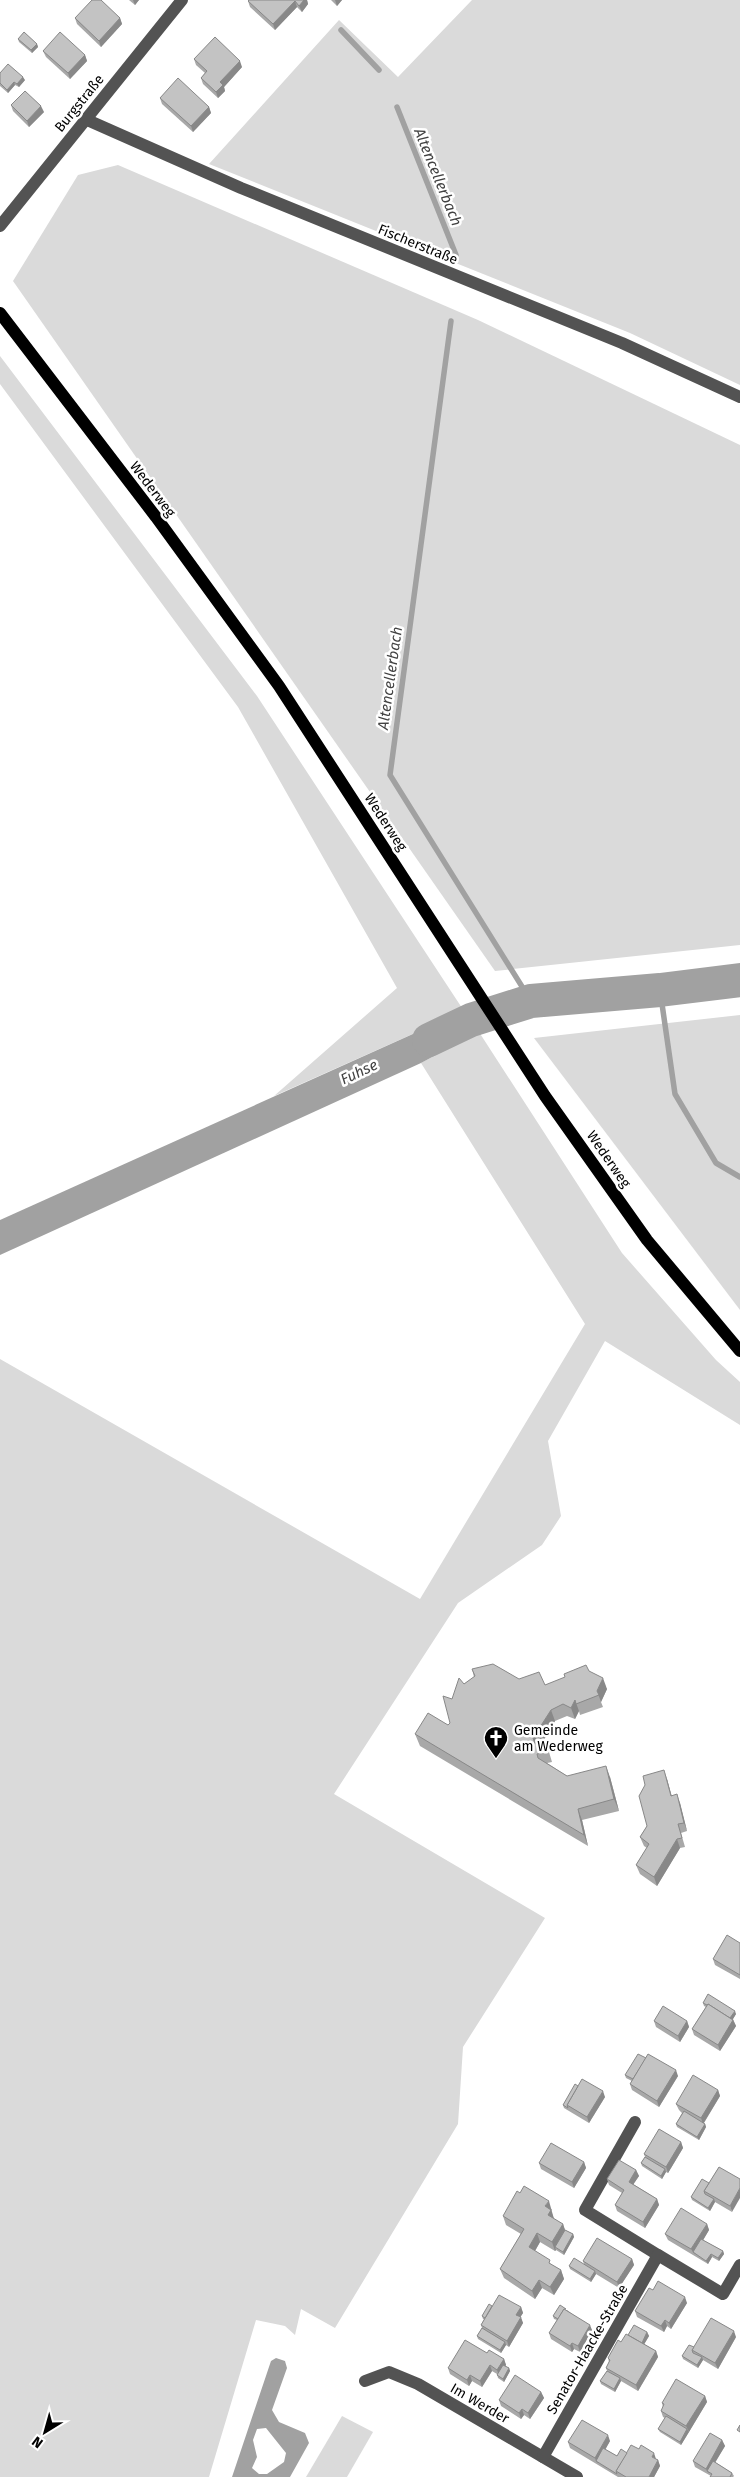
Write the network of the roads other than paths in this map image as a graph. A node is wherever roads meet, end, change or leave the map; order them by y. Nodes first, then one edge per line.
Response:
1 (182, 0) edge
2 (85, 119) junction
3 (0, 226) edge
4 (0, 313) edge
5 (740, 398) edge
6 (740, 1351) edge
7 (635, 2122) dead end
8 (658, 2256) junction
9 (740, 2265) edge
10 (365, 2381) dead end
11 (543, 2457) junction
12 (577, 2477) edge

1 - 2 street, Burgstraße
2 - 3 street, Burgstraße
2 - 5 street, Fischerstraße
4 - 6 main road, Wederweg
7 - 8 street
8 - 9 street
8 - 11 street, Senator-Haacke-Straße
10 - 11 street, Im Werder
11 - 12 street, Im Werder

